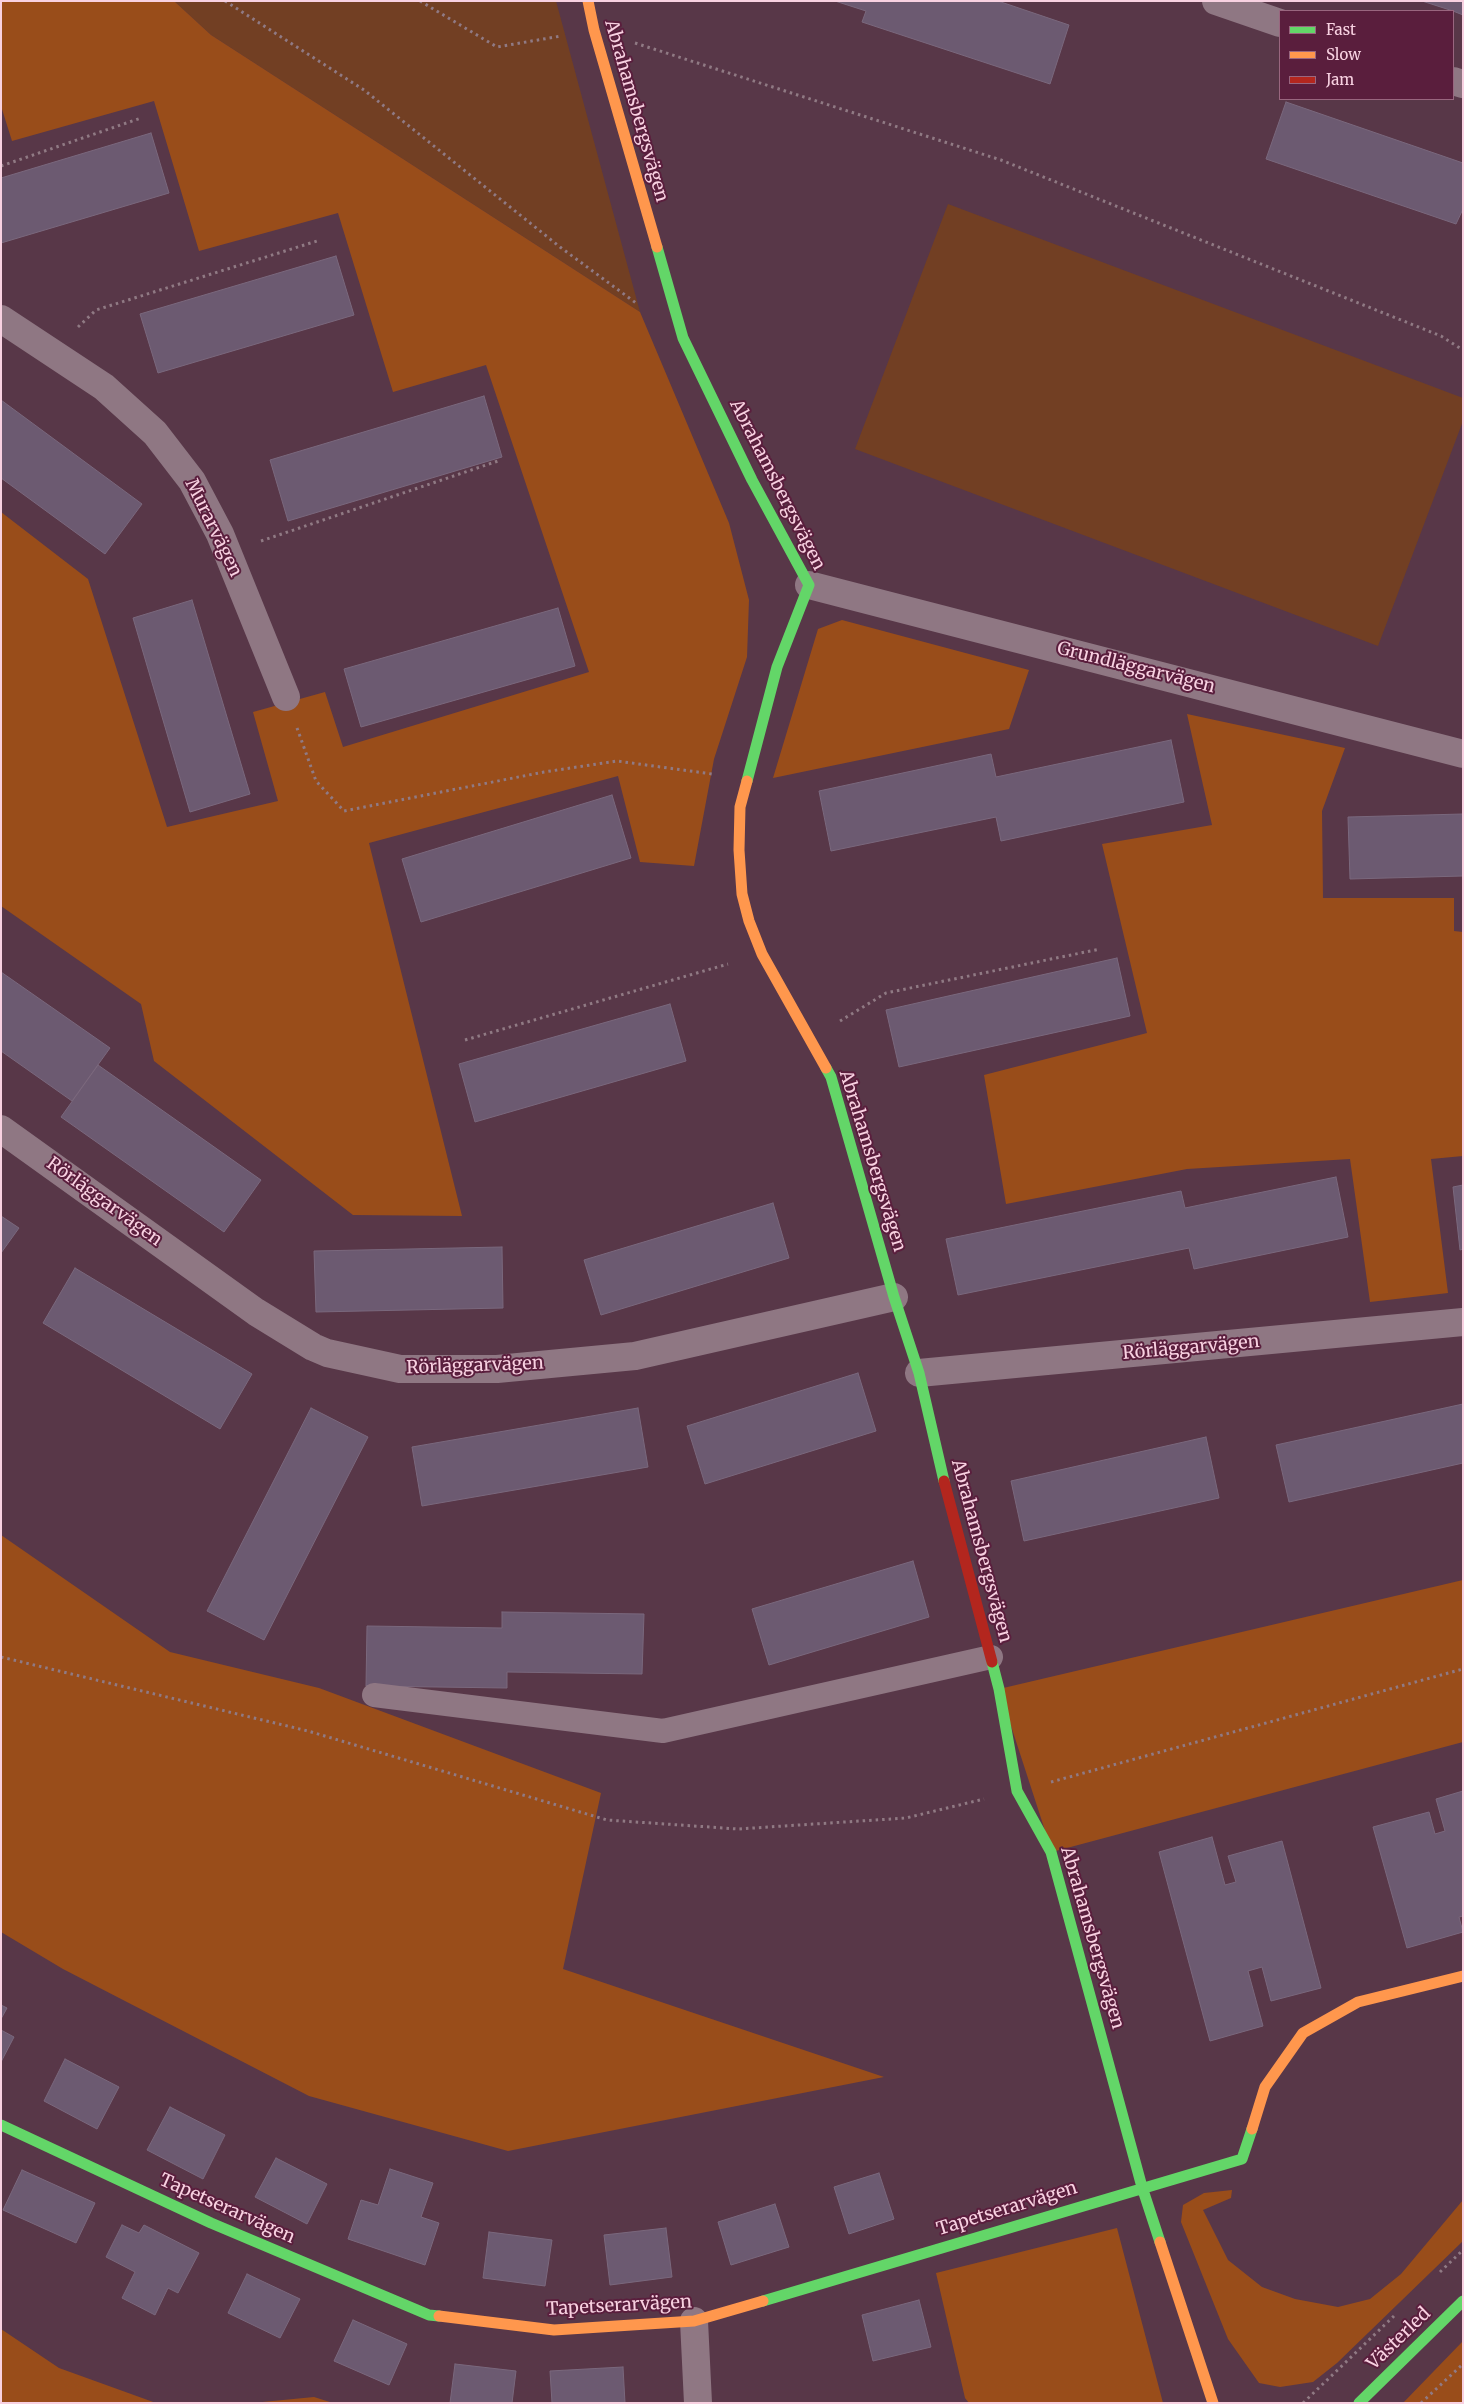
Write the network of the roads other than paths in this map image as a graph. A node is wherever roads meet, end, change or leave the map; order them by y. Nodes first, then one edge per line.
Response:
1 (588, 1) edge
2 (1216, 1) edge
3 (1279, 23) edge
4 (1, 319) edge
5 (809, 585) junction
6 (286, 697) road end
7 (1463, 754) edge
8 (1, 1129) edge
9 (894, 1297) junction
10 (1463, 1322) edge
11 (919, 1373) junction
12 (991, 1657) junction
13 (374, 1695) dead end
14 (1463, 1976) edge
15 (1, 2125) edge
16 (1142, 2187) junction
17 (1463, 2301) edge
18 (694, 2321) junction
19 (698, 2403) edge
20 (1213, 2403) edge
21 (1359, 2403) edge

1 - 5 street, Abrahamsbergsvägen
2 - 3 street
4 - 6 street, Murarvägen
5 - 7 street, Grundläggarvägen
5 - 9 street, Abrahamsbergsvägen
8 - 9 street, Rörläggarvägen
9 - 11 street, Abrahamsbergsvägen
10 - 11 street, Rörläggarvägen
11 - 12 street, Abrahamsbergsvägen
12 - 13 lane
12 - 16 street, Abrahamsbergsvägen
14 - 16 street
15 - 18 street, Tapetserarvägen
16 - 18 street, Tapetserarvägen
16 - 20 street, Abrahamsbergsvägen
17 - 21 street, Västerled
18 - 19 street

